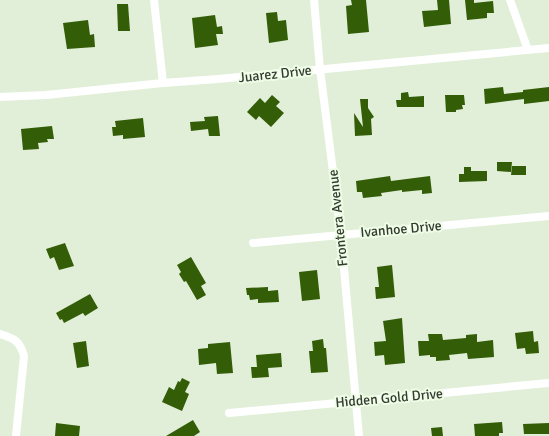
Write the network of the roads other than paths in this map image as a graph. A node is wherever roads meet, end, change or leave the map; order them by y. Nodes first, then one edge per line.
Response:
1 (154, 0) edge
2 (314, 0) edge
3 (510, 0) edge
4 (549, 48) edge
5 (528, 50) junction
6 (320, 69) junction
7 (163, 83) junction
8 (0, 98) edge
9 (549, 216) edge
10 (341, 235) junction
11 (253, 243) dead end
12 (0, 334) edge
13 (549, 383) edge
14 (356, 402) junction
15 (229, 413) dead end
16 (16, 436) edge
17 (359, 436) edge

1 - 7 street
2 - 6 street, Frontera Avenue
3 - 5 street
4 - 5 street, Juarez Drive
5 - 6 street, Juarez Drive
6 - 7 street, Juarez Drive
6 - 10 street, Frontera Avenue
7 - 8 street, Juarez Drive
9 - 10 street, Ivanhoe Drive
10 - 11 street, Ivanhoe Drive
10 - 14 street, Frontera Avenue
12 - 16 street
13 - 14 street, Hidden Gold Drive
14 - 15 street, Hidden Gold Drive
14 - 17 street, Frontera Avenue

